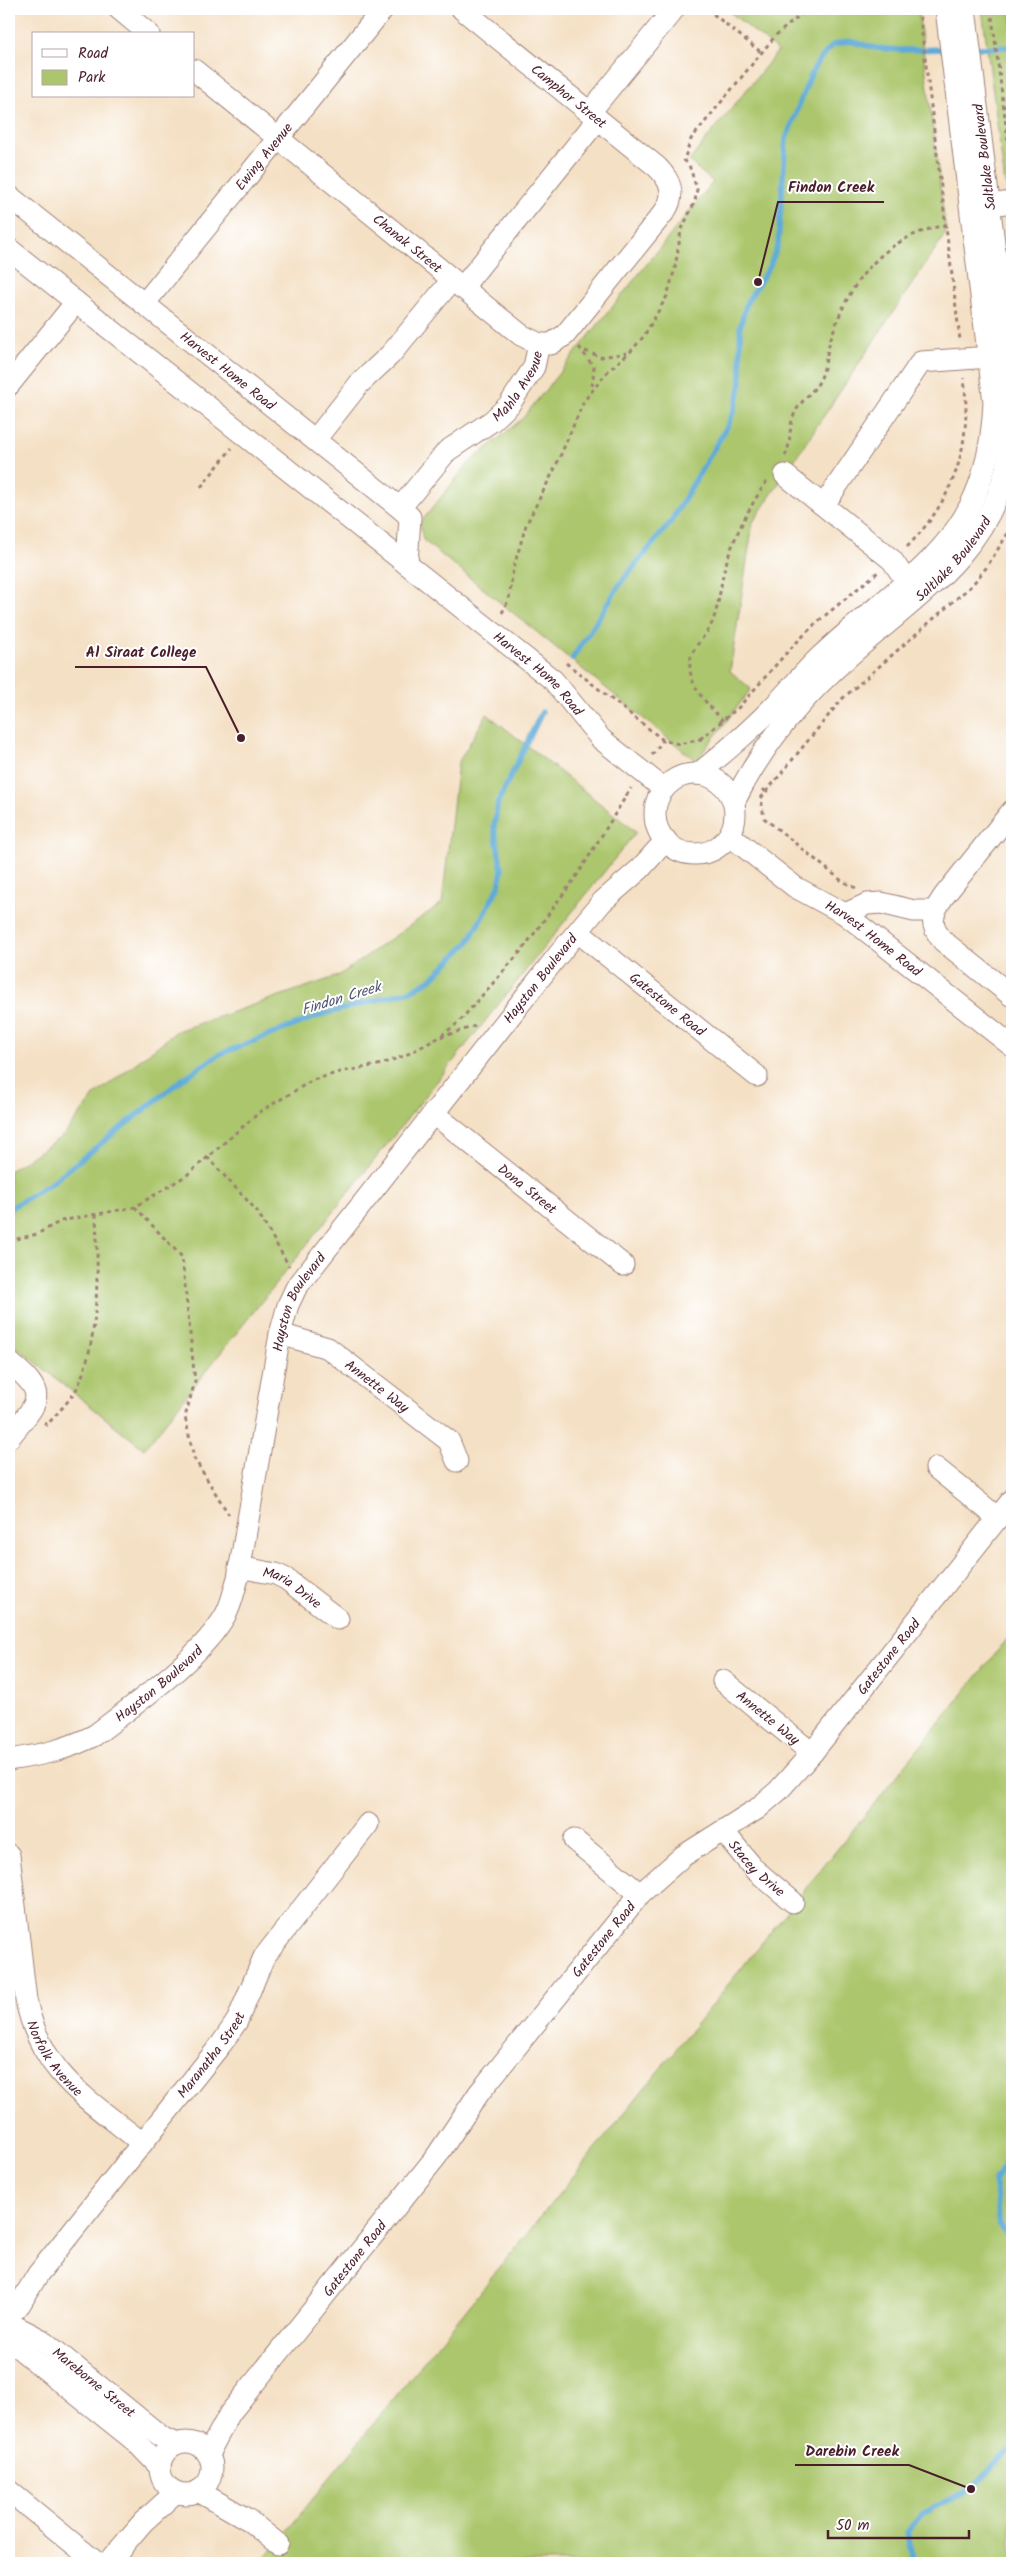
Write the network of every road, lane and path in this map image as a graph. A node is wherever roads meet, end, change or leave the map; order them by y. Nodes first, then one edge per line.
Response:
1 (119, 9) edge
2 (383, 9) edge
3 (462, 9) edge
4 (674, 9) edge
5 (707, 9) edge
6 (808, 9) edge
7 (919, 9) edge
8 (946, 9) edge
9 (965, 9) edge
10 (991, 9) edge
11 (148, 32) edge
12 (762, 53) junction
13 (195, 71) edge
14 (968, 106) junction
15 (594, 116) junction
16 (278, 138) junction
17 (1011, 155) edge
18 (1012, 172) edge
19 (671, 188) joint
20 (9, 196) edge
21 (1012, 202) edge
22 (980, 206) junction
23 (9, 249) edge
24 (457, 284) junction
25 (76, 302) junction
26 (144, 304) junction
27 (565, 335) junction
28 (539, 344) junction
29 (582, 350) junction
30 (628, 353) junction
31 (990, 357) junction
32 (962, 359) junction
33 (9, 386) edge
34 (592, 388) junction
35 (243, 435) junction
36 (316, 440) junction
37 (1002, 467) edge
38 (785, 475) dead end
39 (201, 487) dead end
40 (830, 496) dead end
41 (400, 508) junction
42 (1012, 526) edge
43 (892, 560) junction
44 (407, 564) junction
45 (907, 582) junction
46 (510, 619) dead end
47 (563, 661) dead end
48 (700, 739) junction
49 (663, 740) junction
50 (720, 756) junction
51 (641, 772) junction
52 (698, 774) junction
53 (746, 777) junction
54 (664, 789) junction
55 (766, 792) junction
56 (734, 802) junction
57 (1012, 811) edge
58 (729, 835) junction
59 (666, 840) junction
60 (862, 888) dead end
61 (934, 911) junction
62 (846, 914) junction
63 (578, 932) junction
64 (1012, 996) edge
65 (510, 1014) junction
66 (438, 1038) junction
67 (1012, 1046) edge
68 (757, 1076) dead end
69 (433, 1113) junction
70 (207, 1157) junction
71 (134, 1207) junction
72 (96, 1215) junction
73 (9, 1241) edge
74 (623, 1264) dead end
75 (303, 1278) junction
76 (280, 1334) junction
77 (9, 1362) edge
78 (30, 1411) junction
79 (9, 1438) edge
80 (457, 1461) dead end
81 (936, 1468) dead end
82 (1012, 1500) edge
83 (998, 1518) junction
84 (248, 1519) junction
85 (239, 1567) junction
86 (338, 1619) dead end
87 (724, 1681) dead end
88 (812, 1753) junction
89 (9, 1760) edge
90 (368, 1824) dead end
91 (724, 1832) junction
92 (574, 1840) dead end
93 (9, 1855) edge
94 (640, 1894) junction
95 (793, 1902) dead end
96 (142, 2143) junction
97 (38, 2274) junction
98 (9, 2301) edge
99 (9, 2315) edge
100 (9, 2323) edge
101 (9, 2334) edge
102 (192, 2447) junction
103 (167, 2480) junction
104 (204, 2484) junction
105 (9, 2491) edge
106 (278, 2544) dead end
107 (97, 2563) edge
108 (108, 2563) edge

1 - 11 street
2 - 16 street, Ewing Avenue
3 - 15 street, Camphor Street
4 - 15 street
5 - 12 path
6 - 12 path
7 - 32 path
8 - 14 street, Saltlake Boulevard
9 - 14 street, Saltlake Boulevard
10 - 17 path
12 - 30 path
13 - 16 street, Chanak Street
14 - 22 street, Saltlake Boulevard
15 - 19 street, Camphor Street
15 - 24 street
16 - 24 street, Chanak Street
16 - 26 street, Ewing Avenue
17 - 18 path
19 - 27 street, Mahla Avenue
20 - 26 street, Harvest Home Road
21 - 22 street
22 - 31 street, Saltlake Boulevard
22 - 37 street, Saltlake Boulevard
23 - 25 street, Harvest Home Road
24 - 28 street, Chanak Street
24 - 36 street
25 - 33 street
25 - 35 street, Harvest Home Road
26 - 36 street, Harvest Home Road
27 - 28 street, Mahla Avenue
27 - 29 path
28 - 41 street, Mahla Avenue
29 - 30 path
29 - 34 path
30 - 34 path
31 - 32 street
31 - 37 street, Saltlake Boulevard
32 - 40 street
32 - 43 path
34 - 46 path
35 - 39 path
35 - 44 street, Harvest Home Road
36 - 41 street, Harvest Home Road
37 - 45 street, Saltlake Boulevard
37 - 53 street, Saltlake Boulevard
38 - 43 street
41 - 44 street, Harvest Home Road
42 - 55 path
43 - 45 street
43 - 48 path
44 - 51 street, Harvest Home Road
45 - 50 street, Saltlake Boulevard
47 - 49 path
48 - 49 path
48 - 50 path
49 - 51 path
50 - 52 street, Saltlake Boulevard
51 - 54 street, Harvest Home Road
51 - 66 path
52 - 54 street
52 - 56 street
53 - 55 path
53 - 56 street, Saltlake Boulevard
54 - 59 street
55 - 60 path
56 - 58 street
57 - 61 street
58 - 59 street
58 - 62 street, Harvest Home Road
59 - 63 street, Hayston Boulevard
61 - 62 street
61 - 64 street
62 - 67 street, Harvest Home Road
63 - 65 street, Hayston Boulevard
63 - 68 street, Gatestone Road
65 - 66 path
65 - 69 street, Hayston Boulevard
66 - 70 path
69 - 74 street, Dona Street
69 - 75 street, Hayston Boulevard
70 - 71 path
70 - 75 path
71 - 72 path
71 - 84 path
72 - 73 path
72 - 78 path
75 - 76 street, Hayston Boulevard
76 - 80 street, Annette Way
76 - 84 street, Hayston Boulevard
77 - 78 street
78 - 79 street
81 - 83 street
82 - 83 street, Gatestone Road
83 - 88 street, Gatestone Road
84 - 85 street, Hayston Boulevard
85 - 86 street, Maria Drive
85 - 89 street, Hayston Boulevard
87 - 88 street, Annette Way
88 - 91 street, Gatestone Road
90 - 96 street, Maranatha Street
91 - 94 street, Gatestone Road
91 - 95 street, Stacey Drive
92 - 94 street
93 - 96 street, Norfolk Avenue
94 - 102 street, Gatestone Road
96 - 97 street, Maranatha Street
97 - 98 street, Maranatha Street
97 - 99 street, Maranatha Street
100 - 102 street, Mareborne Street
101 - 103 street, Mareborne Street
102 - 103 street
102 - 104 street
103 - 104 street
103 - 108 street
104 - 106 street
105 - 107 street

